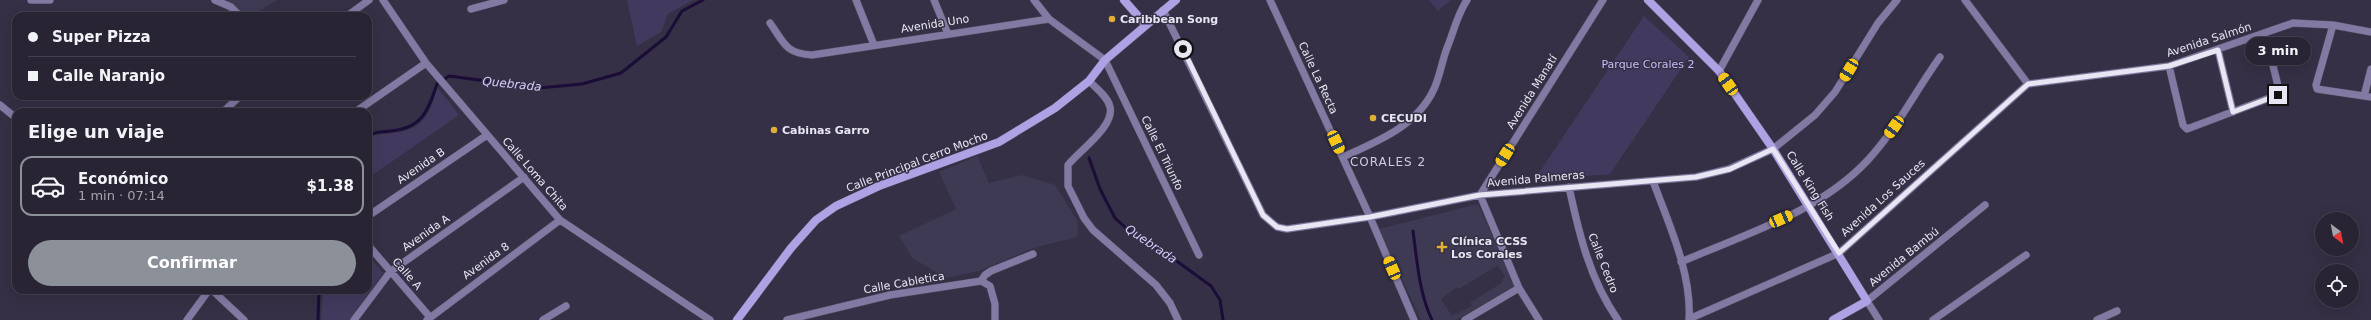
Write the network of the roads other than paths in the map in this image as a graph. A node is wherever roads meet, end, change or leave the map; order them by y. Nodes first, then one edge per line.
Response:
1 (31, 0) edge
2 (50, 0) edge
3 (215, 0) edge
4 (369, 0) edge
5 (383, 0) edge
6 (504, 0) edge
7 (856, 0) edge
8 (934, 0) edge
9 (1034, 0) edge
10 (1124, 0) edge
11 (1176, 0) edge
12 (1270, 0) edge
13 (1467, 0) edge
14 (1604, 0) edge
15 (1648, 0) edge
16 (1758, 0) edge
17 (1897, 0) edge
18 (1965, 0) edge
19 (471, 9) dead end
20 (1163, 10) junction
21 (236, 12) edge
22 (352, 12) edge
23 (1049, 19) junction
24 (770, 23) dead end
25 (1145, 24) junction
26 (2333, 25) junction
27 (2371, 32) edge
28 (2265, 33) junction
29 (948, 34) junction
30 (874, 45) junction
31 (2218, 50) junction
32 (1940, 57) dead end
33 (1105, 60) junction
34 (426, 63) junction
35 (2169, 66) junction
36 (2371, 69) edge
37 (1719, 71) junction
38 (1089, 81) junction
39 (2028, 84) junction
40 (2368, 97) edge
41 (236, 100) edge
42 (0, 105) edge
43 (227, 108) edge
44 (361, 108) edge
45 (2233, 112) junction
46 (12, 115) edge
47 (487, 135) junction
48 (1773, 149) junction
49 (1343, 157) junction
50 (524, 177) junction
51 (1653, 181) junction
52 (1569, 188) junction
53 (1480, 195) junction
54 (1985, 205) dead end
55 (1810, 207) junction
56 (372, 213) edge
57 (1370, 217) junction
58 (560, 220) junction
59 (372, 250) edge
60 (1839, 253) junction
61 (1033, 254) dead end
62 (1199, 255) dead end
63 (2026, 255) dead end
64 (1681, 262) junction
65 (390, 272) junction
66 (981, 281) junction
67 (1519, 288) junction
68 (207, 294) edge
69 (215, 294) edge
70 (1867, 301) junction
71 (566, 306) dead end
72 (2117, 311) dead end
73 (428, 318) edge
74 (1689, 319) edge
75 (187, 320) edge
76 (244, 320) edge
77 (354, 320) edge
78 (543, 320) edge
79 (710, 320) edge
80 (736, 320) edge
81 (787, 320) edge
82 (995, 320) edge
83 (1178, 320) edge
84 (1414, 320) edge
85 (1465, 320) edge
86 (1539, 320) edge
87 (1618, 320) edge
88 (1833, 320) edge
89 (1879, 320) edge
90 (1933, 320) edge
91 (2097, 320) edge

1 - 2 street
3 - 21 street
4 - 22 street
5 - 34 street, Calle Loma Chita
6 - 19 street
7 - 30 street
8 - 29 street
9 - 23 street
10 - 25 street
11 - 20 street, Calle Principal Cerro Mocho
12 - 49 street, Calle La Recta
13 - 49 street
14 - 53 street, Avenida Manatí
15 - 37 street, Calle King Fish
16 - 37 street
17 - 48 street, Avenida Palmeras
18 - 39 street
20 - 25 street, Calle Principal Cerro Mocho
20 - 57 street, Avenida Palmeras
23 - 29 street, Avenida Uno
23 - 33 street
24 - 30 street, Avenida Uno
25 - 33 street, Calle Principal Cerro Mocho
26 - 27 street, Avenida Salmón
26 - 28 street, Avenida Salmón
26 - 40 street
28 - 31 street, Avenida Salmón
28 - 45 street
29 - 30 street, Avenida Uno
31 - 35 street, Avenida Salmón
31 - 45 street
32 - 55 street
33 - 38 street, Calle Principal Cerro Mocho
33 - 62 street, Calle El Triunfo
34 - 44 street
34 - 47 street, Calle Loma Chita
35 - 39 street, Avenida Salmón
35 - 45 street
36 - 40 street
37 - 48 street, Calle King Fish
38 - 80 street, Calle Principal Cerro Mocho
38 - 83 street
39 - 60 street, Avenida Los Sauces
41 - 43 street
42 - 46 street
47 - 50 street, Calle Loma Chita
47 - 56 street, Avenida B
48 - 51 street, Avenida Palmeras
48 - 55 street, Calle King Fish
49 - 57 street, Calle La Recta
50 - 58 street, Calle Loma Chita
50 - 65 street, Avenida A
51 - 52 street, Avenida Palmeras
51 - 64 street
52 - 53 street, Avenida Palmeras
52 - 87 street, Calle Cedro
53 - 57 street, Avenida Palmeras
53 - 67 street
54 - 70 street, Avenida Bambú
55 - 60 street, Calle King Fish
55 - 64 street
57 - 84 street, Calle La Recta
58 - 73 street, Avenida 8
58 - 79 street, Calle Loma Chita
59 - 65 street, Calle A
60 - 70 street, Calle King Fish
60 - 74 street, Avenida Los Sauces
61 - 66 street
63 - 90 street
64 - 74 street
65 - 73 street, Calle A
65 - 77 street, Avenida A
66 - 81 street, Calle Cabletica
66 - 82 street
67 - 85 street
67 - 86 street
68 - 75 street
69 - 76 street
70 - 88 street, Avenida Bambú
70 - 89 street, Calle King Fish
71 - 78 street
72 - 91 street

